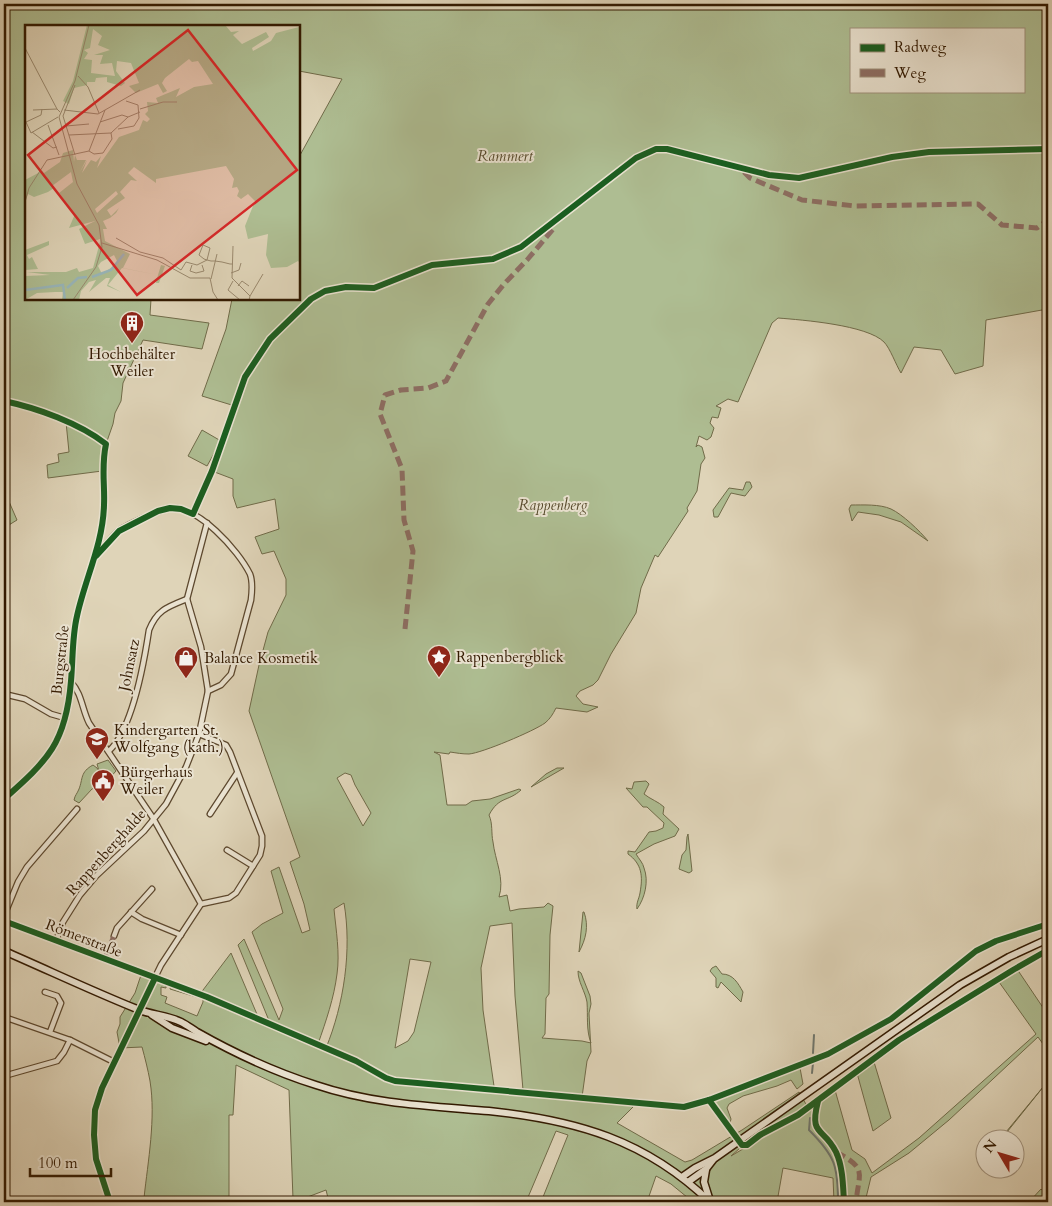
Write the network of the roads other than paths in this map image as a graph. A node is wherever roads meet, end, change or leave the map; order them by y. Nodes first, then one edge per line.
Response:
1 (106, 444) dead end
2 (207, 523) junction
3 (96, 556) junction
4 (187, 599) junction
5 (71, 682) junction
6 (208, 691) junction
7 (4, 694) edge
8 (65, 718) junction
9 (199, 734) junction
10 (109, 751) junction
11 (237, 773) junction
12 (4, 799) edge
13 (77, 809) dead end
14 (210, 814) dead end
15 (153, 818) junction
16 (227, 850) dead end
17 (253, 866) junction
18 (152, 889) dead end
19 (201, 904) junction
20 (131, 912) junction
21 (4, 916) edge
22 (4, 921) edge
23 (114, 936) dead end
24 (181, 936) junction
25 (1048, 939) edge
26 (56, 941) junction
27 (4, 951) edge
28 (155, 978) junction
29 (45, 992) dead end
30 (139, 1010) junction
31 (4, 1017) edge
32 (50, 1032) junction
33 (70, 1040) junction
34 (4, 1076) edge
35 (715, 1158) junction
36 (706, 1169) junction
37 (685, 1180) junction
38 (710, 1202) edge

1 - 3 street, Burgstraße
2 - 3 street
2 - 4 street
2 - 6 street
3 - 5 street, Burgstraße
4 - 6 street, Rappenberghalde
4 - 10 street, Johnsatz
5 - 8 street, Burgstraße
5 - 10 street
6 - 9 street, Rappenberghalde
7 - 8 street
8 - 12 street, Burgstraße
9 - 11 street
9 - 15 street, Rappenberghalde
10 - 15 street
11 - 14 street
11 - 17 street
13 - 21 street
15 - 19 street
15 - 26 street, Rappenberghalde
16 - 17 street
17 - 19 street
18 - 20 street
19 - 24 street
20 - 23 street
20 - 24 street
22 - 26 street, Römerstraße
24 - 28 street
25 - 35 main road
26 - 28 street, Römerstraße
27 - 30 main road
28 - 30 street
29 - 32 street
30 - 33 street
30 - 37 main road
31 - 32 street
32 - 33 street
33 - 34 street
35 - 36 main road
35 - 37 main road
36 - 37 main road
36 - 38 main road
37 - 38 main road

